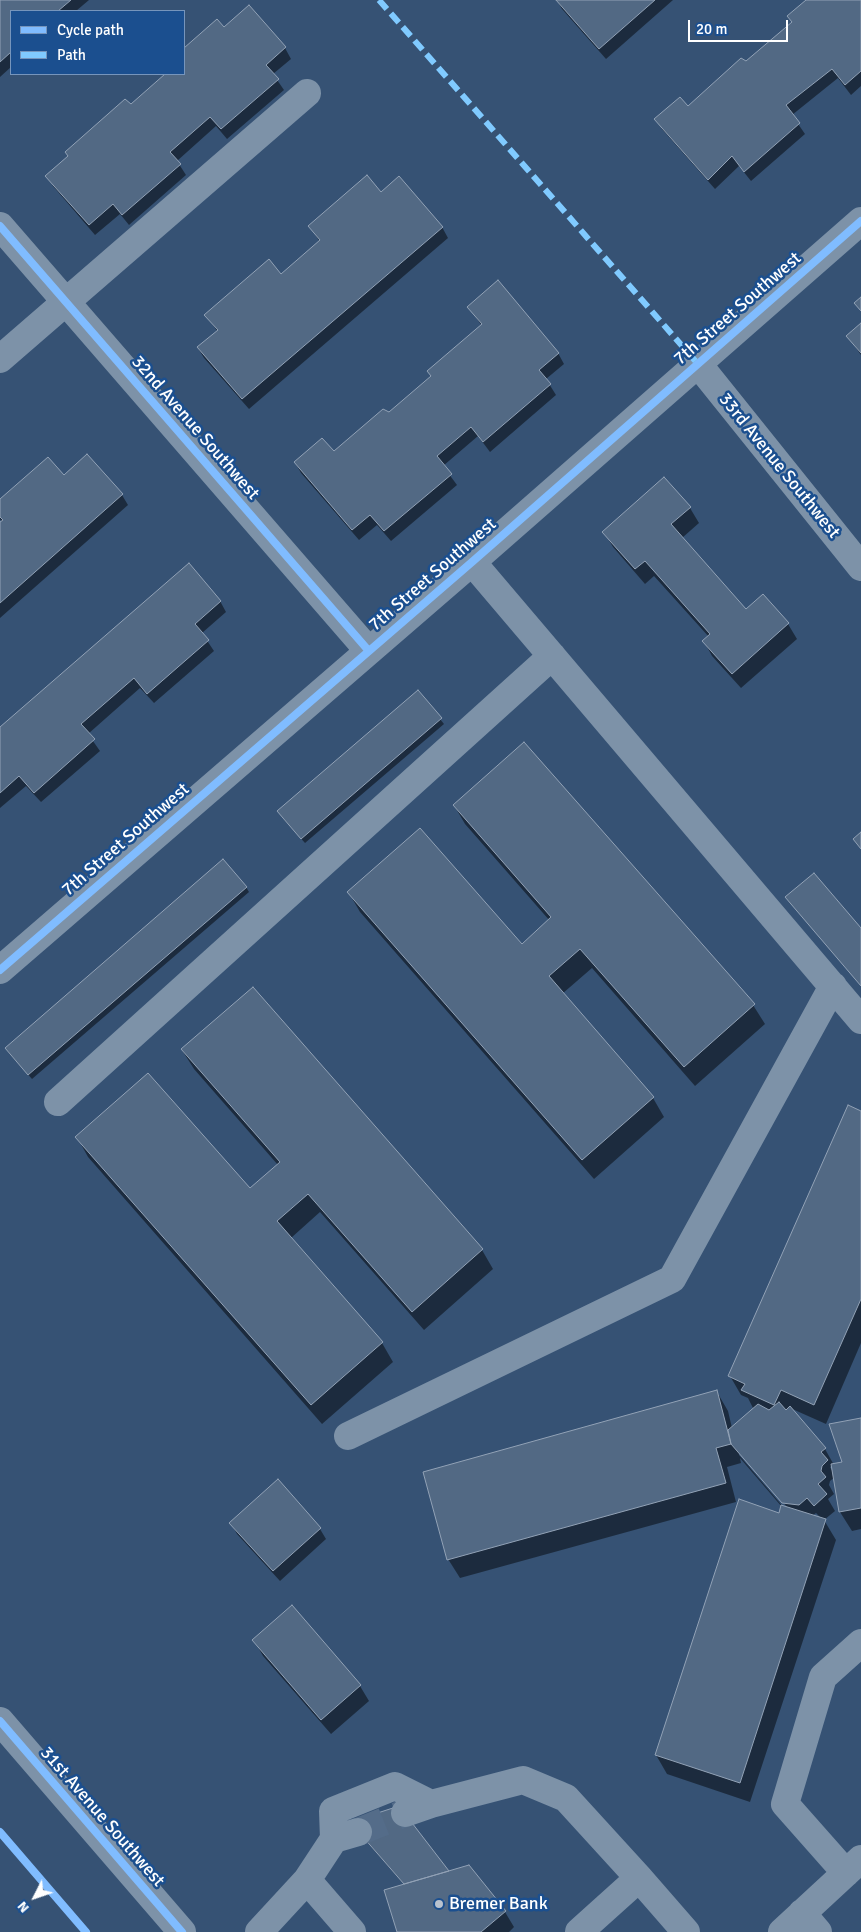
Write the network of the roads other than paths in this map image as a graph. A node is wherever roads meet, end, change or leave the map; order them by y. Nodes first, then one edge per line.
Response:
1 (307, 94) dead end
2 (861, 221) edge
3 (0, 226) edge
4 (66, 302) junction
5 (0, 359) edge
6 (698, 364) junction
7 (472, 562) junction
8 (861, 567) edge
9 (368, 650) junction
10 (552, 656) junction
11 (0, 970) edge
12 (833, 986) junction
13 (861, 1020) edge
14 (58, 1102) dead end
15 (348, 1436) dead end
16 (861, 1643) edge
17 (0, 1721) edge
18 (430, 1804) junction
19 (405, 1813) tunnel mouth
20 (853, 1866) edge
21 (639, 1878) junction
22 (307, 1880) junction
23 (810, 1922) edge
24 (182, 1932) edge
25 (259, 1932) edge
26 (352, 1932) edge
27 (579, 1932) edge
28 (686, 1932) edge
29 (782, 1932) edge

1 - 4 street
2 - 6 street, 7th Street Southwest
3 - 4 street, 32nd Avenue Southwest
4 - 5 street
4 - 9 street, 32nd Avenue Southwest
6 - 7 street, 7th Street Southwest
6 - 8 street, 33rd Avenue Southwest
7 - 9 street, 7th Street Southwest
7 - 10 street
9 - 11 street, 7th Street Southwest
10 - 12 street
10 - 14 street
12 - 13 street
12 - 15 street
16 - 20 street
17 - 24 street, 31st Avenue Southwest
18 - 19 street
18 - 21 street
18 - 22 street
20 - 23 street
21 - 27 street
21 - 28 street
22 - 25 street
22 - 26 street
23 - 29 street

